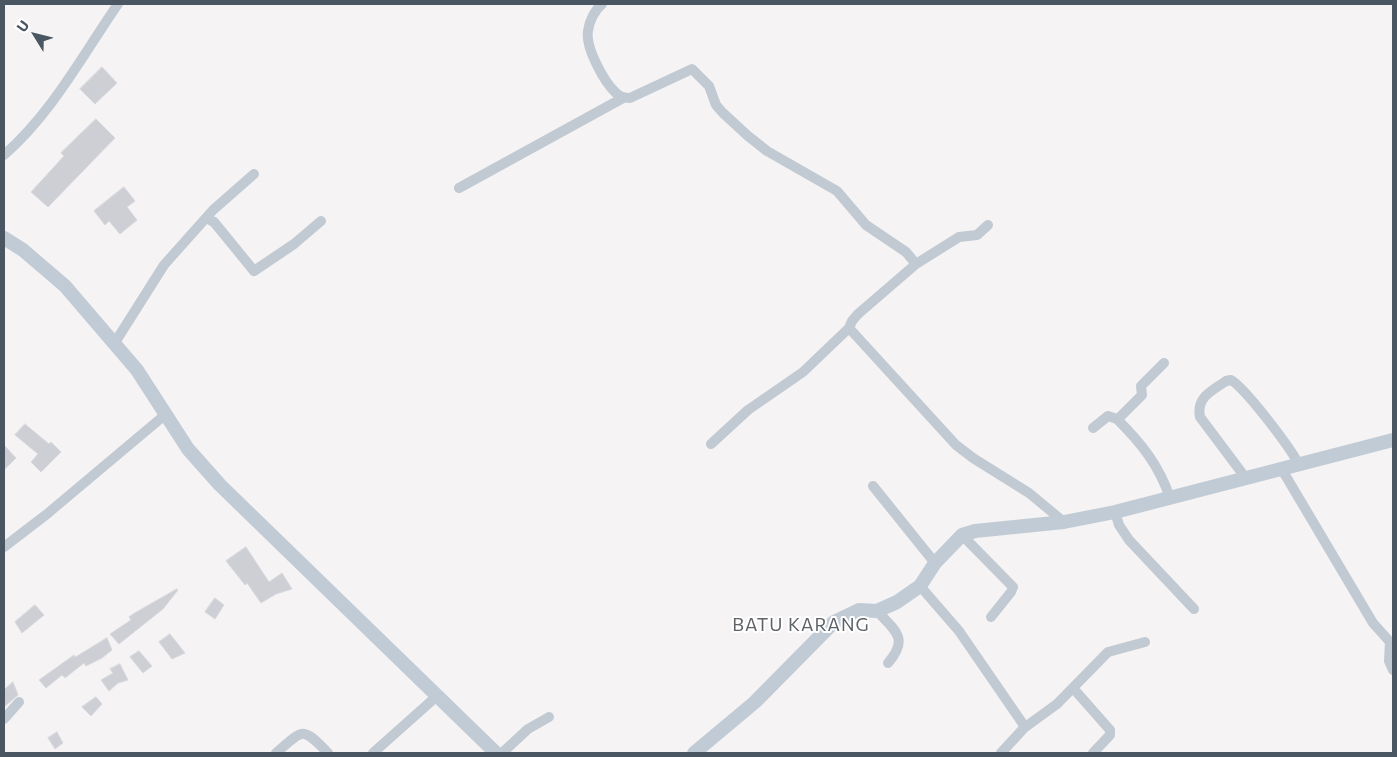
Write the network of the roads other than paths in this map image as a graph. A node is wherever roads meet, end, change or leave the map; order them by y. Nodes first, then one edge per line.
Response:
1 (118, 4) edge
2 (602, 4) edge
3 (622, 98) junction
4 (4, 155) edge
5 (254, 174) dead end
6 (459, 188) dead end
7 (206, 218) junction
8 (321, 221) dead end
9 (988, 225) dead end
10 (4, 238) edge
11 (916, 264) junction
12 (849, 328) junction
13 (114, 344) junction
14 (1164, 363) dead end
15 (166, 414) junction
16 (1117, 419) junction
17 (1093, 428) dead end
18 (1393, 440) edge
19 (711, 444) dead end
20 (1298, 463) junction
21 (1281, 468) junction
22 (1245, 477) junction
23 (873, 486) dead end
24 (1170, 498) junction
25 (1115, 512) junction
26 (1064, 522) junction
27 (962, 535) junction
28 (4, 547) edge
29 (935, 563) junction
30 (920, 586) junction
31 (1194, 609) dead end
32 (877, 611) junction
33 (991, 617) dead end
34 (1145, 642) dead end
35 (888, 663) dead end
36 (1393, 670) edge
37 (1073, 688) junction
38 (437, 696) junction
39 (19, 702) dead end
40 (549, 717) dead end
41 (4, 719) edge
42 (1024, 728) junction
43 (276, 753) edge
44 (328, 753) edge
45 (373, 753) edge
46 (496, 753) edge
47 (502, 753) edge
48 (694, 753) edge
49 (1001, 753) edge
50 (1093, 753) edge

1 - 4 street
2 - 3 street
3 - 6 street
3 - 11 street
5 - 7 street
7 - 8 street
7 - 13 street
9 - 11 street
10 - 13 street
11 - 12 street
12 - 19 street
12 - 26 street
13 - 15 street
14 - 16 street
15 - 28 street
15 - 38 street
16 - 17 street
16 - 24 street
18 - 20 street
20 - 21 street
20 - 22 street
21 - 22 street
21 - 36 street
22 - 24 street
23 - 29 street
24 - 25 street
25 - 26 street
25 - 31 street
26 - 27 street
27 - 29 street
27 - 33 street
29 - 30 street
30 - 32 street
30 - 42 street
32 - 35 street
32 - 48 street
34 - 37 street
37 - 42 street
37 - 50 street
38 - 45 street
38 - 46 street
39 - 41 street
40 - 47 street
42 - 49 street
43 - 44 street

